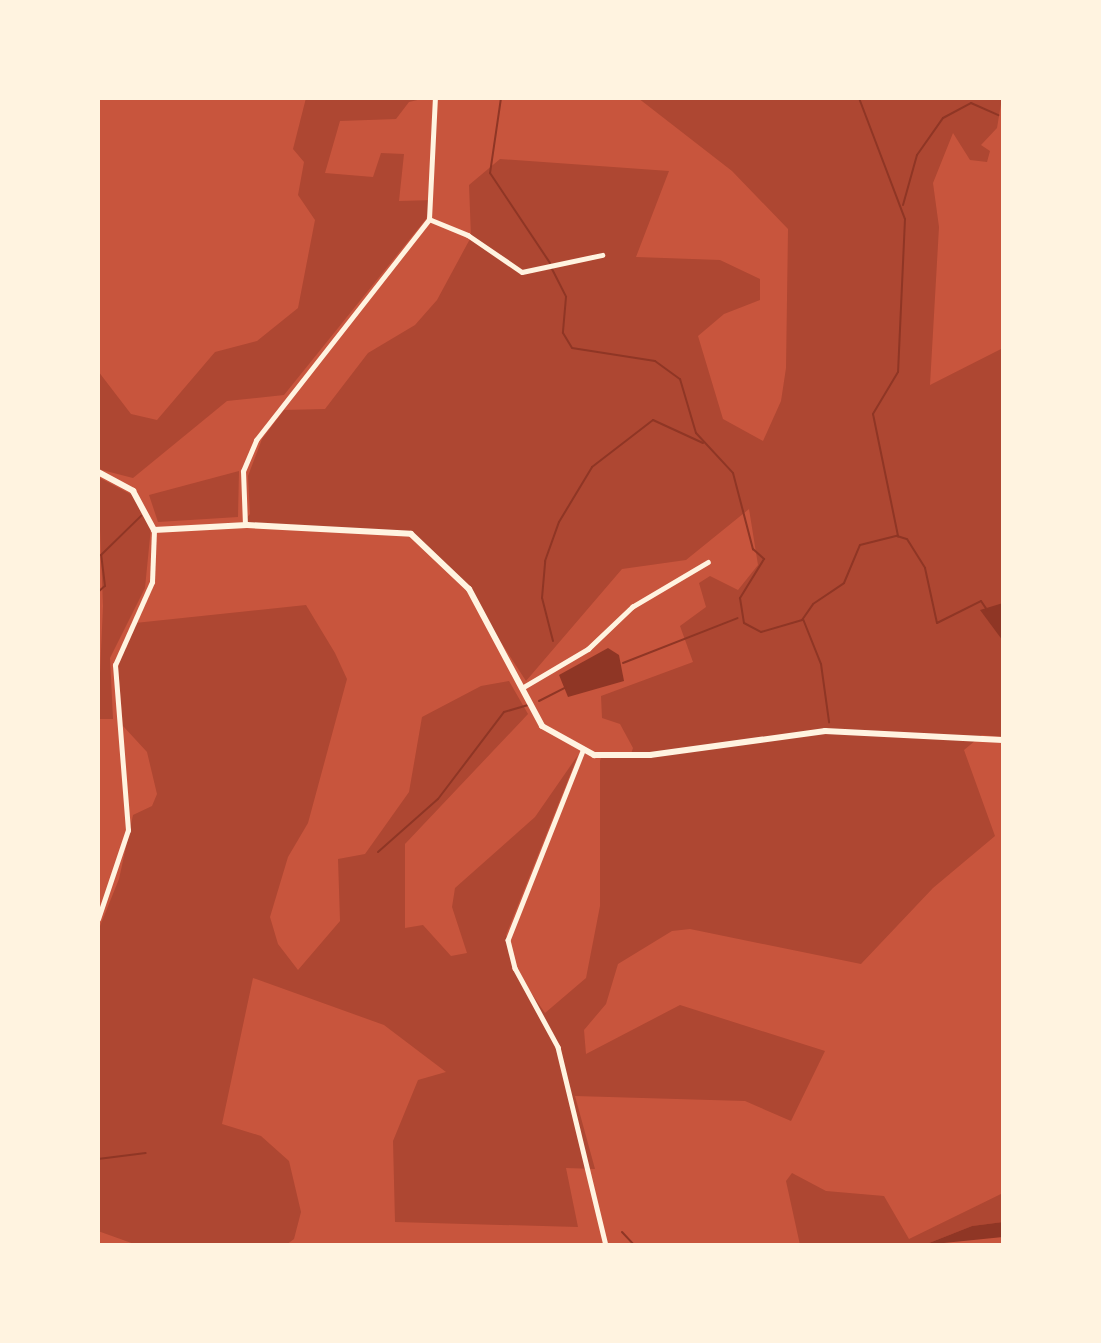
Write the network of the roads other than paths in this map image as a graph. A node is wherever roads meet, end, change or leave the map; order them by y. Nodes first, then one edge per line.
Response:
1 (435, 98) edge
2 (429, 219) junction
3 (602, 255) dead end
4 (98, 472) edge
5 (245, 526) junction
6 (154, 530) junction
7 (708, 562) dead end
8 (521, 689) junction
9 (1003, 740) edge
10 (583, 751) junction
11 (98, 919) edge
12 (606, 1245) edge

1 - 2 street
2 - 3 street
2 - 5 street
4 - 6 main road
5 - 6 main road
5 - 8 main road
6 - 11 street
7 - 8 street
8 - 10 main road
9 - 10 main road
10 - 12 street

